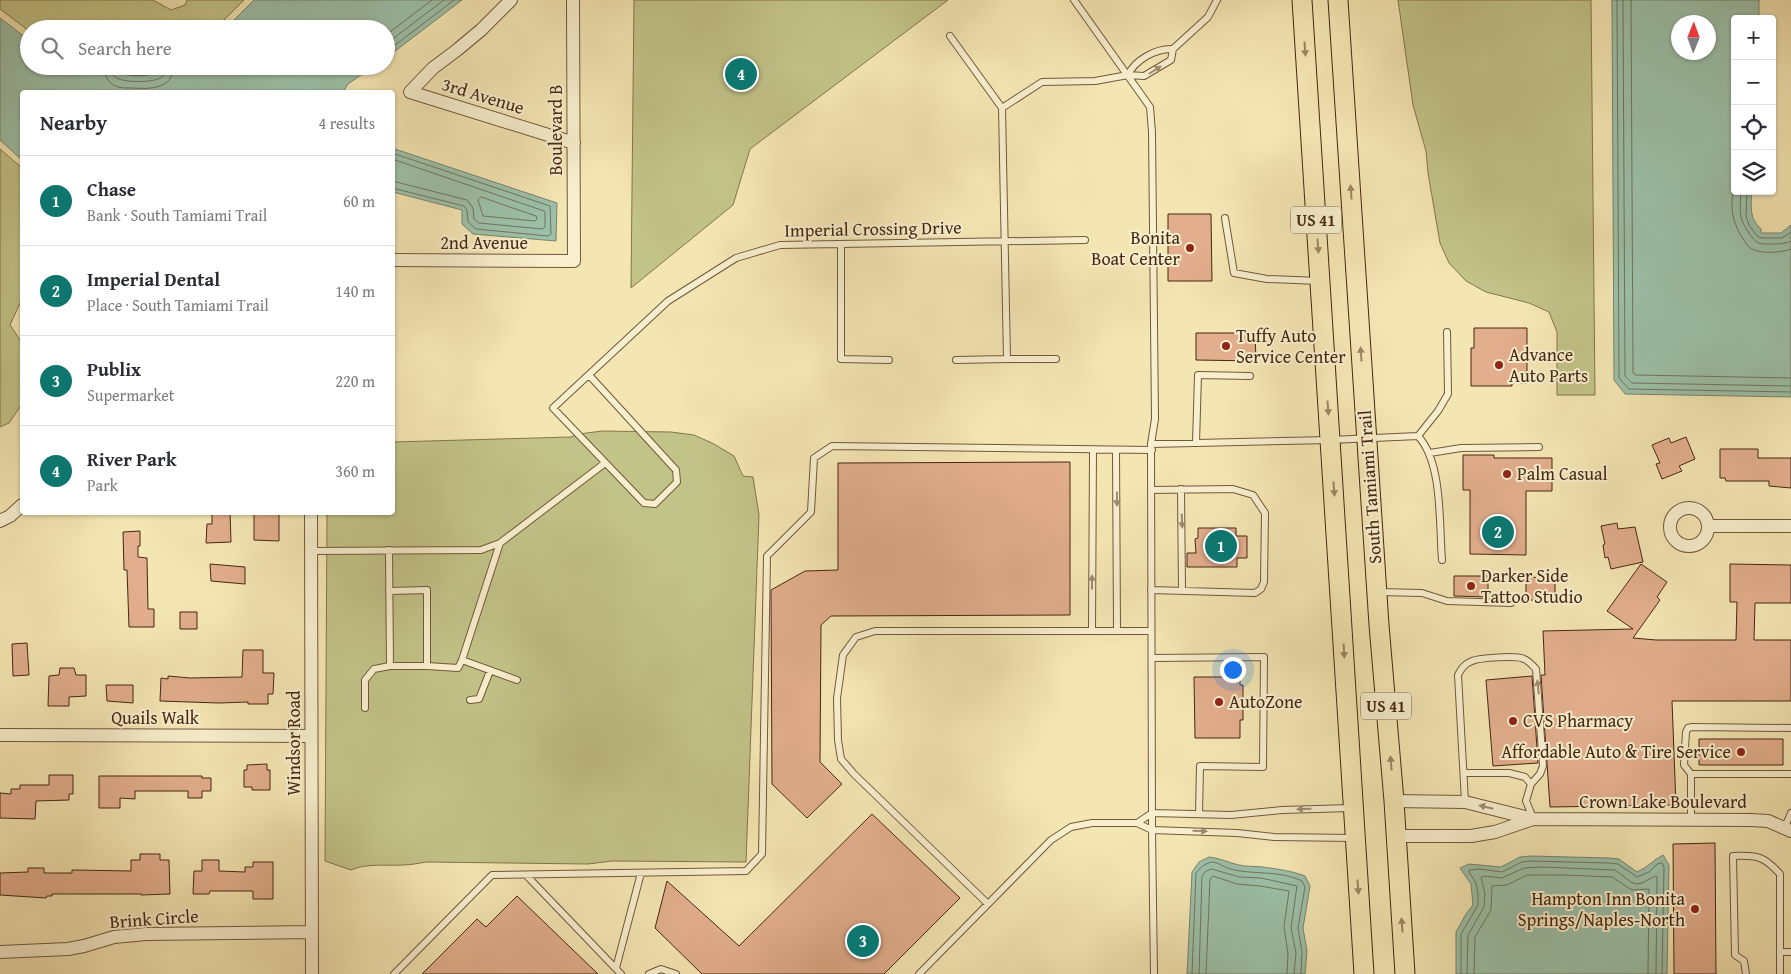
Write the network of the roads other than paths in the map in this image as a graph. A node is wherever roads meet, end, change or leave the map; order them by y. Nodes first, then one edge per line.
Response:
1 (511, 0) edge
2 (573, 0) edge
3 (1074, 0) edge
4 (1217, 0) edge
5 (1302, 0) edge
6 (1338, 0) edge
7 (950, 36) dead end
8 (1173, 49) junction
9 (1128, 75) junction
10 (1002, 108) junction
11 (574, 143) junction
12 (1225, 218) dead end
13 (1085, 240) dead end
14 (1005, 241) junction
15 (841, 244) junction
16 (395, 260) edge
17 (574, 261) joint
18 (1320, 281) junction
19 (1447, 332) dead end
20 (1056, 359) dead end
21 (889, 360) dead end
22 (956, 360) dead end
23 (1007, 360) junction
24 (589, 375) junction
25 (1250, 376) dead end
26 (1418, 436) junction
27 (1367, 438) junction
28 (1330, 440) junction
29 (1196, 443) junction
30 (1152, 447) junction
31 (1539, 447) dead end
32 (1093, 450) junction
33 (1116, 450) junction
34 (1430, 453) junction
35 (605, 463) junction
36 (1181, 489) junction
37 (1152, 490) junction
38 (20, 507) edge
39 (311, 515) edge
40 (0, 521) edge
41 (1708, 526) dead end
42 (1791, 526) edge
43 (500, 543) junction
44 (389, 550) junction
45 (311, 551) junction
46 (1442, 560) dead end
47 (1151, 590) junction
48 (389, 591) junction
49 (1182, 591) junction
50 (1377, 592) junction
51 (1511, 602) dead end
52 (1117, 630) junction
53 (1092, 631) junction
54 (1151, 631) junction
55 (1152, 658) junction
56 (462, 660) junction
57 (390, 666) junction
58 (427, 666) junction
59 (490, 670) junction
60 (518, 680) dead end
61 (470, 700) dead end
62 (365, 708) dead end
63 (1791, 728) edge
64 (0, 735) edge
65 (311, 736) junction
66 (1464, 773) junction
67 (1691, 774) junction
68 (1791, 774) edge
69 (1531, 784) junction
70 (1394, 801) junction
71 (1465, 802) junction
72 (1353, 808) junction
73 (1152, 813) junction
74 (1791, 813) edge
75 (1199, 814) junction
76 (1533, 819) junction
77 (1691, 820) junction
78 (1137, 823) junction
79 (1788, 829) edge
80 (1152, 830) junction
81 (1396, 836) junction
82 (1355, 838) junction
83 (641, 873) junction
84 (526, 875) junction
85 (988, 904) junction
86 (312, 932) junction
87 (0, 952) edge
88 (1780, 952) junction
89 (1791, 952) edge
90 (616, 968) junction
91 (312, 974) edge
92 (394, 974) edge
93 (621, 974) edge
94 (649, 974) edge
95 (676, 974) edge
96 (919, 974) edge
97 (1154, 974) edge
98 (1364, 974) edge
99 (1405, 974) edge
100 (1746, 974) edge
101 (1780, 974) edge

1 - 11 street, 3rd Avenue
2 - 11 street, Boulevard B
3 - 9 lane
4 - 8 lane
5 -> 18 main road, South Tamiami Trail / US 41
27 -> 6 main road, South Tamiami Trail / US 41
7 - 10 lane
8 - 9 lane
9 -> 8 lane
9 - 10 lane
9 - 30 lane
10 - 14 lane
11 - 17 street, Boulevard B
12 - 18 lane
13 - 14 lane, Imperial Crossing Drive
14 - 15 lane, Imperial Crossing Drive
14 - 23 lane
15 - 21 lane
15 - 24 lane, Imperial Crossing Drive
16 - 17 street, 2nd Avenue
18 -> 28 main road, South Tamiami Trail / US 41
19 - 26 lane
20 - 23 lane
22 - 23 lane
24 - 35 lane, Imperial Crossing Drive
24 - 35 lane
25 - 29 lane
26 - 27 lane
26 - 34 lane
27 - 28 lane
27 - 50 main road, South Tamiami Trail / US 41
28 - 29 lane
28 -> 72 main road, South Tamiami Trail / US 41
29 - 30 lane
30 - 33 lane
30 - 37 lane
31 - 34 lane
32 - 33 lane
53 -> 32 lane
32 - 83 lane
33 -> 52 lane
34 - 46 lane
35 - 43 lane
36 - 37 lane
36 -> 49 lane
36 - 49 lane
37 - 47 lane
38 - 40 street
39 - 45 street, Windsor Road
41 - 42 street
43 - 44 lane
43 - 56 lane
44 - 45 lane
44 - 48 lane
45 - 65 street, Windsor Road
47 - 49 lane
47 - 54 lane
48 - 57 lane
48 - 58 lane
50 - 51 lane
70 -> 50 main road, South Tamiami Trail / US 41
52 - 53 lane
52 - 54 lane
53 - 85 lane
54 - 55 lane
55 - 73 lane
55 - 75 lane
56 - 58 lane
56 - 59 lane
57 - 58 lane
57 - 62 lane
59 - 60 lane
59 - 61 lane
63 - 67 lane
64 - 65 street, Quails Walk
65 - 86 street, Windsor Road
66 - 69 lane
69 -> 66 lane
66 - 71 lane
67 - 68 lane
67 - 77 lane
69 - 76 lane
70 - 71 street, Crown Lake Boulevard
70 - 81 main road, South Tamiami Trail / US 41
76 -> 71 street, Crown Lake Boulevard
72 -> 75 lane
72 - 82 main road, South Tamiami Trail / US 41
73 - 75 lane
73 - 78 lane
73 - 80 lane
74 - 79 lane
76 - 77 street, Crown Lake Boulevard
76 - 81 street, Crown Lake Boulevard
77 - 79 street, Crown Lake Boulevard
78 - 80 lane
78 - 85 lane
80 -> 82 lane
80 - 97 lane
99 -> 81 main road, South Tamiami Trail / US 41
82 -> 98 main road, South Tamiami Trail / US 41
83 - 84 lane
83 - 90 lane
84 - 90 lane
84 - 92 lane
85 - 96 lane
86 - 87 street, Brink Circle
86 - 91 street, Windsor Road
88 - 89 lane
88 - 100 lane
88 - 101 lane
90 - 93 lane
94 - 95 lane

